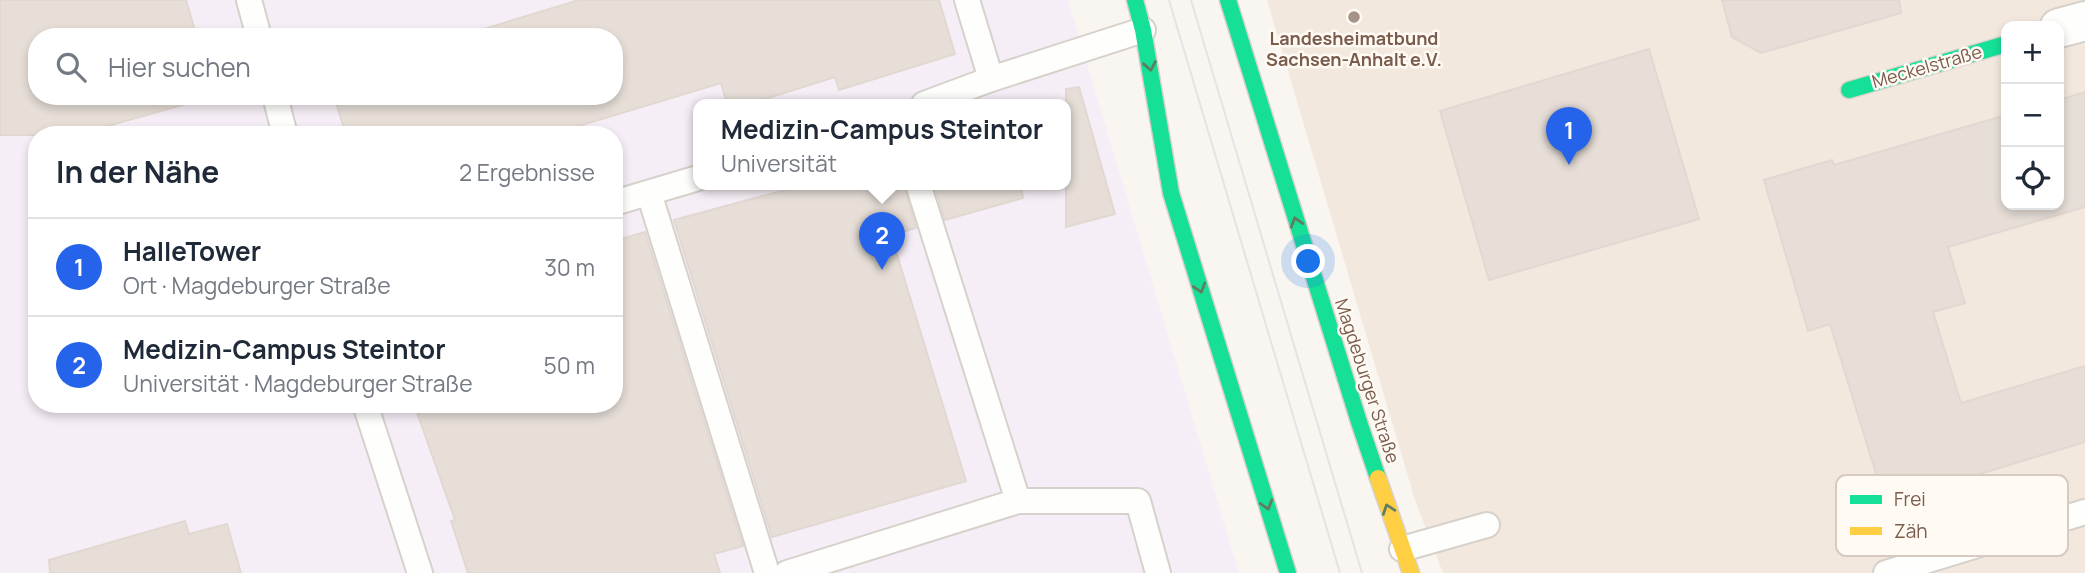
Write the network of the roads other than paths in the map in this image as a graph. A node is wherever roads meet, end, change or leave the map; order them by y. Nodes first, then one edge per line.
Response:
1 (249, 0) edge
2 (967, 0) edge
3 (1135, 0) edge
4 (1228, 0) edge
5 (2085, 20) edge
6 (2064, 26) edge
7 (257, 28) edge
8 (1143, 30) junction
9 (2001, 45) edge
10 (992, 79) junction
11 (1849, 90) dead end
12 (937, 99) edge
13 (277, 105) edge
14 (283, 126) edge
15 (693, 179) edge
16 (920, 190) edge
17 (649, 193) junction
18 (623, 200) edge
19 (368, 413) edge
20 (1017, 501) junction
21 (2085, 512) edge
22 (2068, 517) edge
23 (1487, 525) dead end
24 (1402, 549) junction
25 (1941, 556) edge
26 (420, 573) edge
27 (767, 573) edge
28 (787, 573) edge
29 (1158, 573) edge
30 (1287, 573) edge
31 (1411, 573) edge
32 (1886, 573) edge

1 - 7 lane
2 - 10 lane
3 - 8 street
24 -> 4 street, Magdeburger Straße
5 - 6 street
8 - 10 lane
8 -> 30 street
9 - 11 street, Meckelstraße
10 - 12 lane
13 - 14 lane
15 - 17 lane
16 - 20 lane
17 - 18 lane
17 - 27 lane
19 - 26 lane
20 - 28 lane
20 - 29 lane
21 - 22 lane
23 - 24 lane
24 - 31 street, Magdeburger Straße
25 - 32 lane

